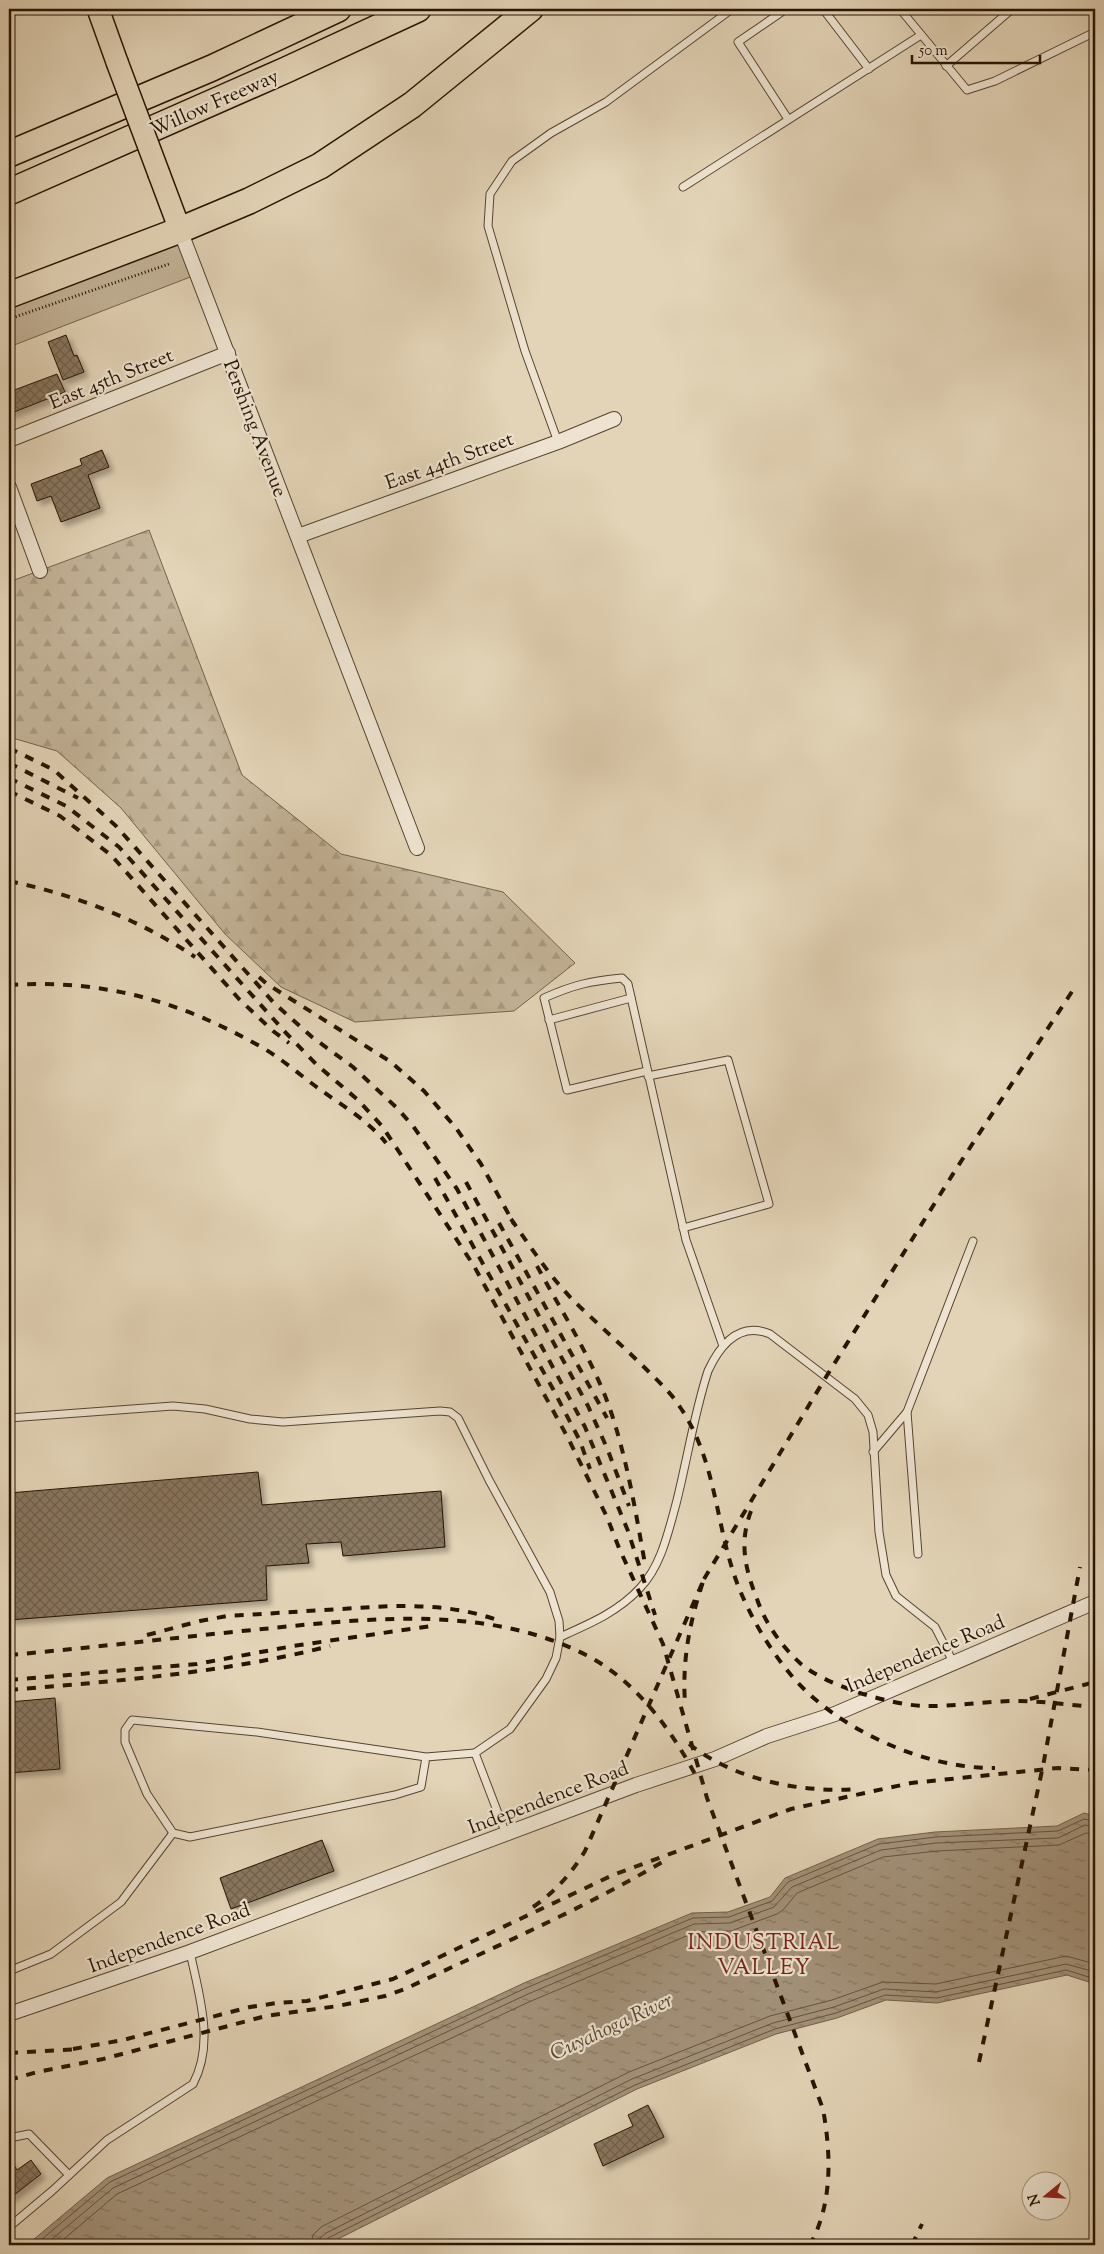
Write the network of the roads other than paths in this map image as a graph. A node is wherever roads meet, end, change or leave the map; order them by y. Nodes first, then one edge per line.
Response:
1 (14, 9) edge
2 (98, 9) edge
3 (338, 9) edge
4 (418, 9) edge
5 (530, 9) edge
6 (732, 9) edge
7 (786, 9) edge
8 (823, 9) edge
9 (900, 9) edge
10 (1012, 9) edge
11 (9, 11) edge
12 (1095, 32) edge
13 (921, 35) junction
14 (946, 66) junction
15 (869, 69) junction
16 (788, 119) junction
17 (9, 154) edge
18 (683, 188) dead end
19 (9, 192) edge
20 (180, 230) junction
21 (9, 295) edge
22 (228, 353) junction
23 (614, 419) dead end
24 (9, 440) edge
25 (558, 442) junction
26 (9, 487) edge
27 (298, 536) junction
28 (40, 571) dead end
29 (417, 848) dead end
30 (631, 998) junction
31 (549, 1020) junction
32 (648, 1073) junction
33 (684, 1228) junction
34 (973, 1241) dead end
35 (724, 1346) junction
36 (907, 1412) junction
37 (9, 1418) edge
38 (874, 1452) junction
39 (918, 1554) dead end
40 (1094, 1606) edge
41 (560, 1637) junction
42 (953, 1662) junction
43 (475, 1753) junction
44 (426, 1757) junction
45 (173, 1833) junction
46 (506, 1834) junction
47 (190, 1952) junction
48 (9, 1971) edge
49 (9, 2014) edge
50 (9, 2138) edge
51 (69, 2175) junction
52 (9, 2227) edge

1 - 11 lane
2 - 20 main road, Pershing Avenue, bridge
3 - 17 highway, Willow Freeway
4 - 19 highway, Willow Freeway
5 - 20 highway
6 - 25 lane
7 - 16 lane
8 - 15 lane
9 - 13 lane
10 - 14 lane
12 - 14 lane
13 - 14 lane
13 - 15 lane
15 - 16 lane
16 - 18 lane
20 - 21 highway
20 - 22 street, Pershing Avenue
22 - 24 street, East 45th Street
22 - 27 street, Pershing Avenue
23 - 25 street, East 44th Street
25 - 27 street, East 44th Street
26 - 28 street
27 - 29 street, Pershing Avenue
30 - 31 lane
30 - 31 lane
30 - 32 lane
31 - 32 lane
32 - 33 lane
32 - 33 lane
33 - 35 lane
34 - 36 lane
35 - 38 lane
35 - 41 lane
36 - 38 lane
36 - 39 lane
37 - 41 lane
38 - 42 lane
40 - 42 street, Independence Road
41 - 43 lane
42 - 46 street, Independence Road
43 - 44 lane
43 - 46 lane
44 - 45 lane
44 - 45 lane
45 - 48 lane
46 - 47 street, Independence Road
47 - 49 street, Independence Road
47 - 51 lane
50 - 51 lane
51 - 52 lane

